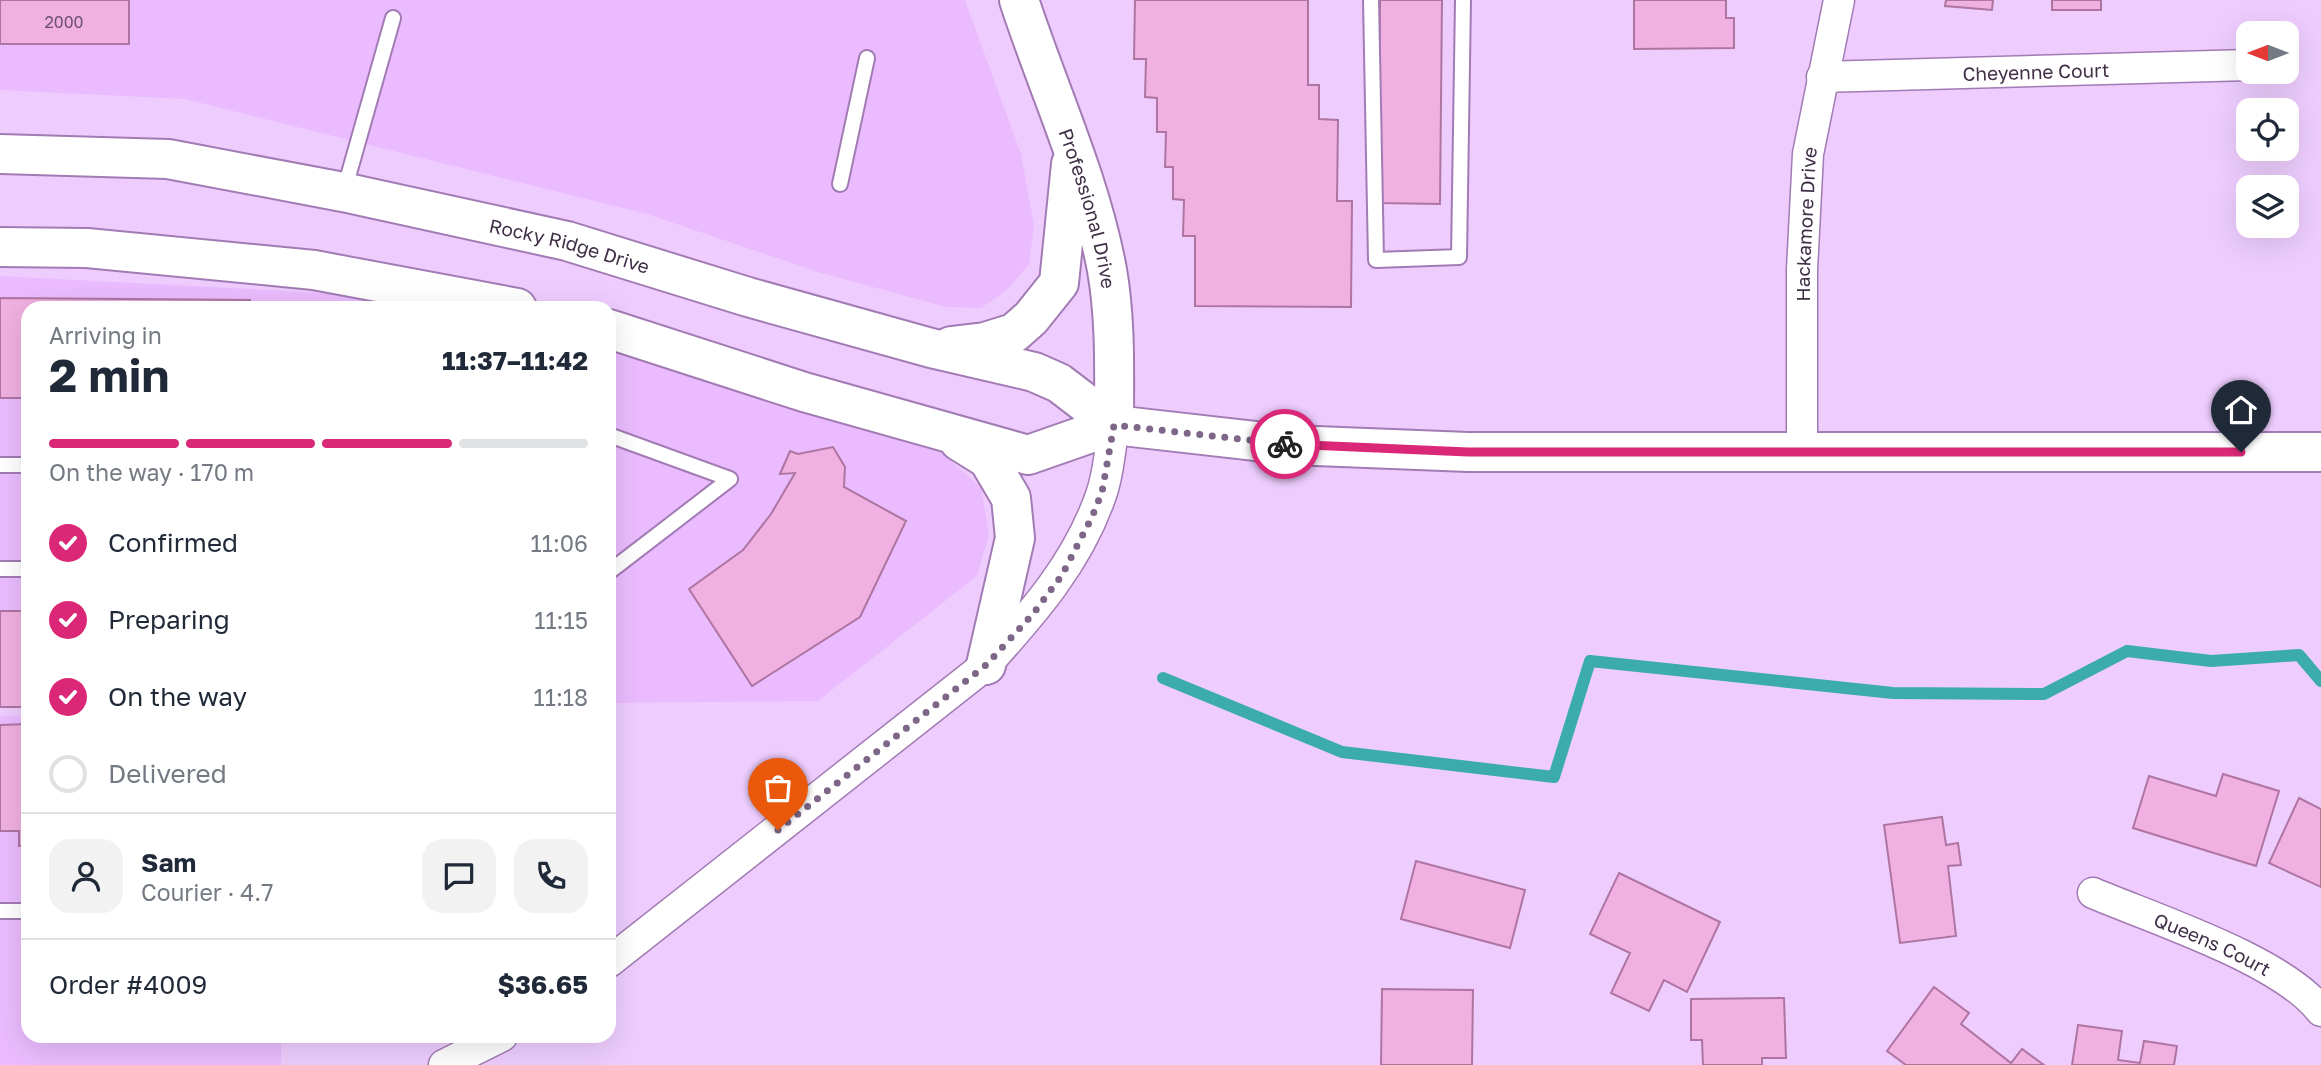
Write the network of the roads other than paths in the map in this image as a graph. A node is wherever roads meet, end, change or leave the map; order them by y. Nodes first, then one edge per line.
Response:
1 (1019, 0) edge
2 (1371, 0) edge
3 (1463, 0) edge
4 (1839, 0) edge
5 (393, 18) dead end
6 (867, 58) dead end
7 (2236, 65) edge
8 (1822, 78) junction
9 (1072, 152) junction
10 (0, 155) edge
11 (840, 184) dead end
12 (343, 192) junction
13 (0, 247) edge
14 (476, 301) edge
15 (616, 332) edge
16 (932, 348) junction
17 (1114, 425) junction
18 (945, 432) junction
19 (616, 438) edge
20 (1801, 452) junction
21 (2321, 452) edge
22 (0, 465) edge
23 (21, 465) edge
24 (616, 567) edge
25 (0, 569) edge
26 (21, 569) edge
27 (986, 665) junction
28 (2093, 893) dead end
29 (0, 911) edge
30 (21, 911) edge
31 (616, 956) edge
32 (2321, 1012) edge
33 (488, 1043) edge
34 (444, 1065) edge

1 - 9 main road, Professional Drive
2 - 3 lane
4 - 8 street, Hackamore Drive
5 - 12 lane
6 - 11 lane
7 - 8 street, Cheyenne Court
8 - 20 street, Hackamore Drive
9 - 16 main road
9 - 17 main road, Professional Drive
10 - 12 main road, Rocky Ridge Drive
12 - 16 main road, Rocky Ridge Drive
13 - 14 main road
15 - 18 main road
16 - 17 main road, Rocky Ridge Drive
17 - 18 main road
17 - 20 main road
17 - 27 street
18 - 27 main road
19 - 24 lane
20 - 21 main road
22 - 23 lane
25 - 26 lane
27 - 31 street
28 - 32 street, Queens Court
29 - 30 lane
33 - 34 street

